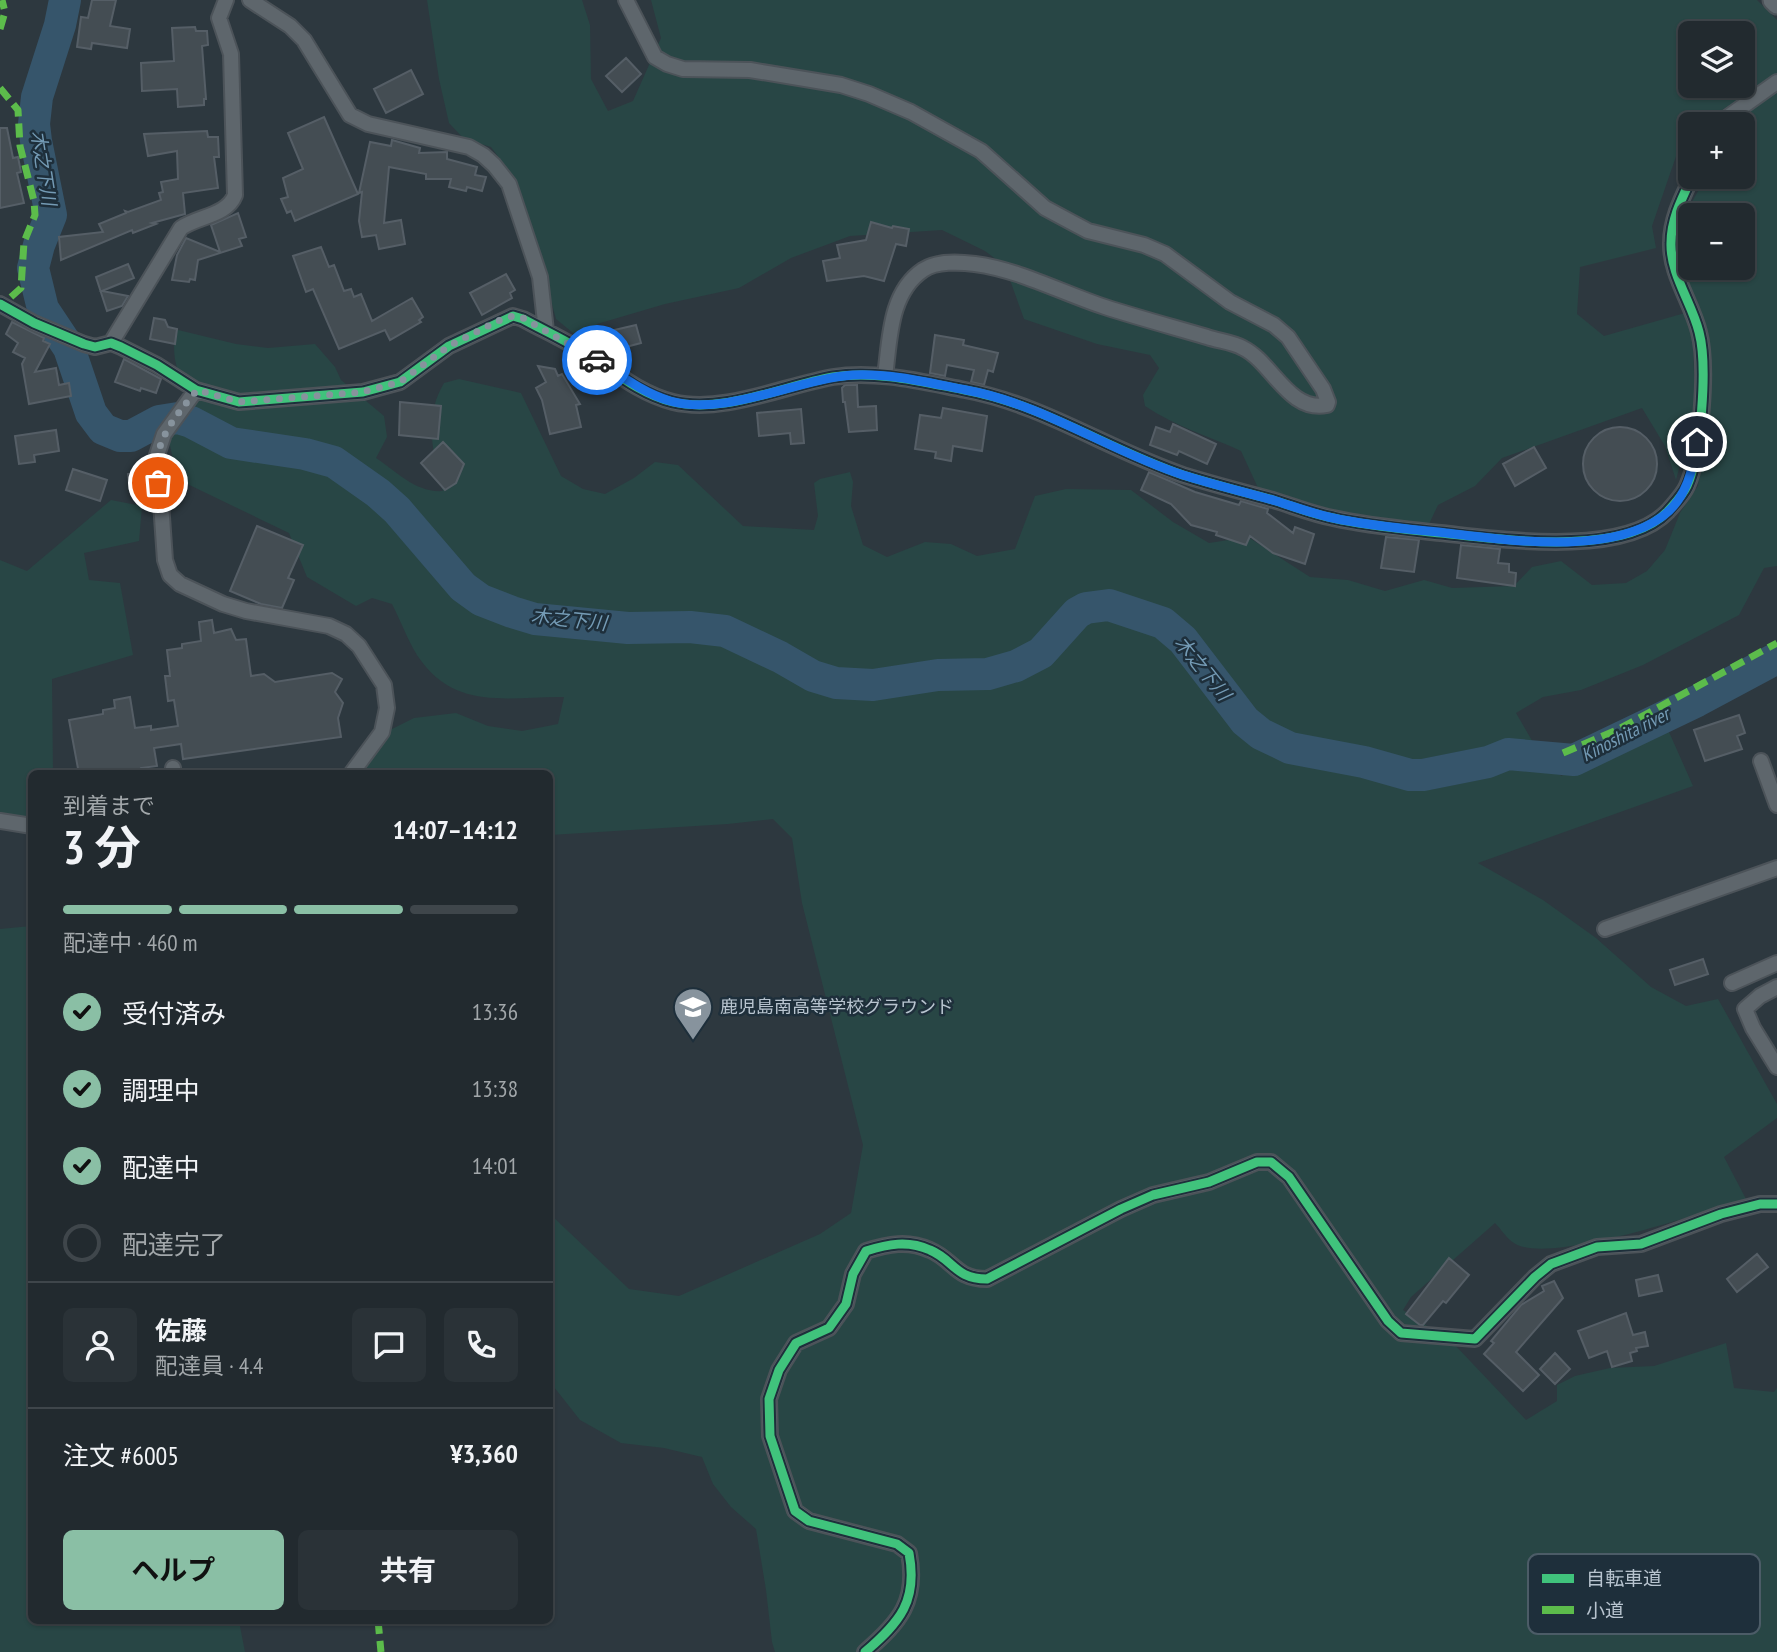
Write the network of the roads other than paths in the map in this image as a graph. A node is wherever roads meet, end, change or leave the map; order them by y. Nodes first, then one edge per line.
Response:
1 (226, 0) edge
2 (250, 0) edge
3 (626, 0) edge
4 (1773, 0) edge
5 (1777, 4) edge
6 (1777, 82) edge
7 (1735, 112) edge
8 (1687, 189) edge
9 (1, 305) edge
10 (546, 331) junction
11 (111, 344) junction
12 (885, 376) junction
13 (194, 393) junction
14 (1761, 761) dead end
15 (354, 770) edge
16 (1777, 805) edge
17 (0, 821) edge
18 (28, 824) edge
19 (1777, 868) edge
20 (1605, 929) dead end
21 (1777, 962) edge
22 (1732, 983) dead end
23 (1777, 987) edge
24 (1777, 1067) edge
25 (1777, 1204) edge
26 (865, 1652) edge

1 - 11 street
2 - 10 street
3 - 12 street
4 - 5 main road
6 - 7 street
8 - 12 street
9 - 11 street
10 - 12 street
10 - 13 street
11 - 13 street
13 - 15 street
14 - 16 street
17 - 18 street
19 - 20 street
21 - 22 street
23 - 24 street
25 - 26 street

